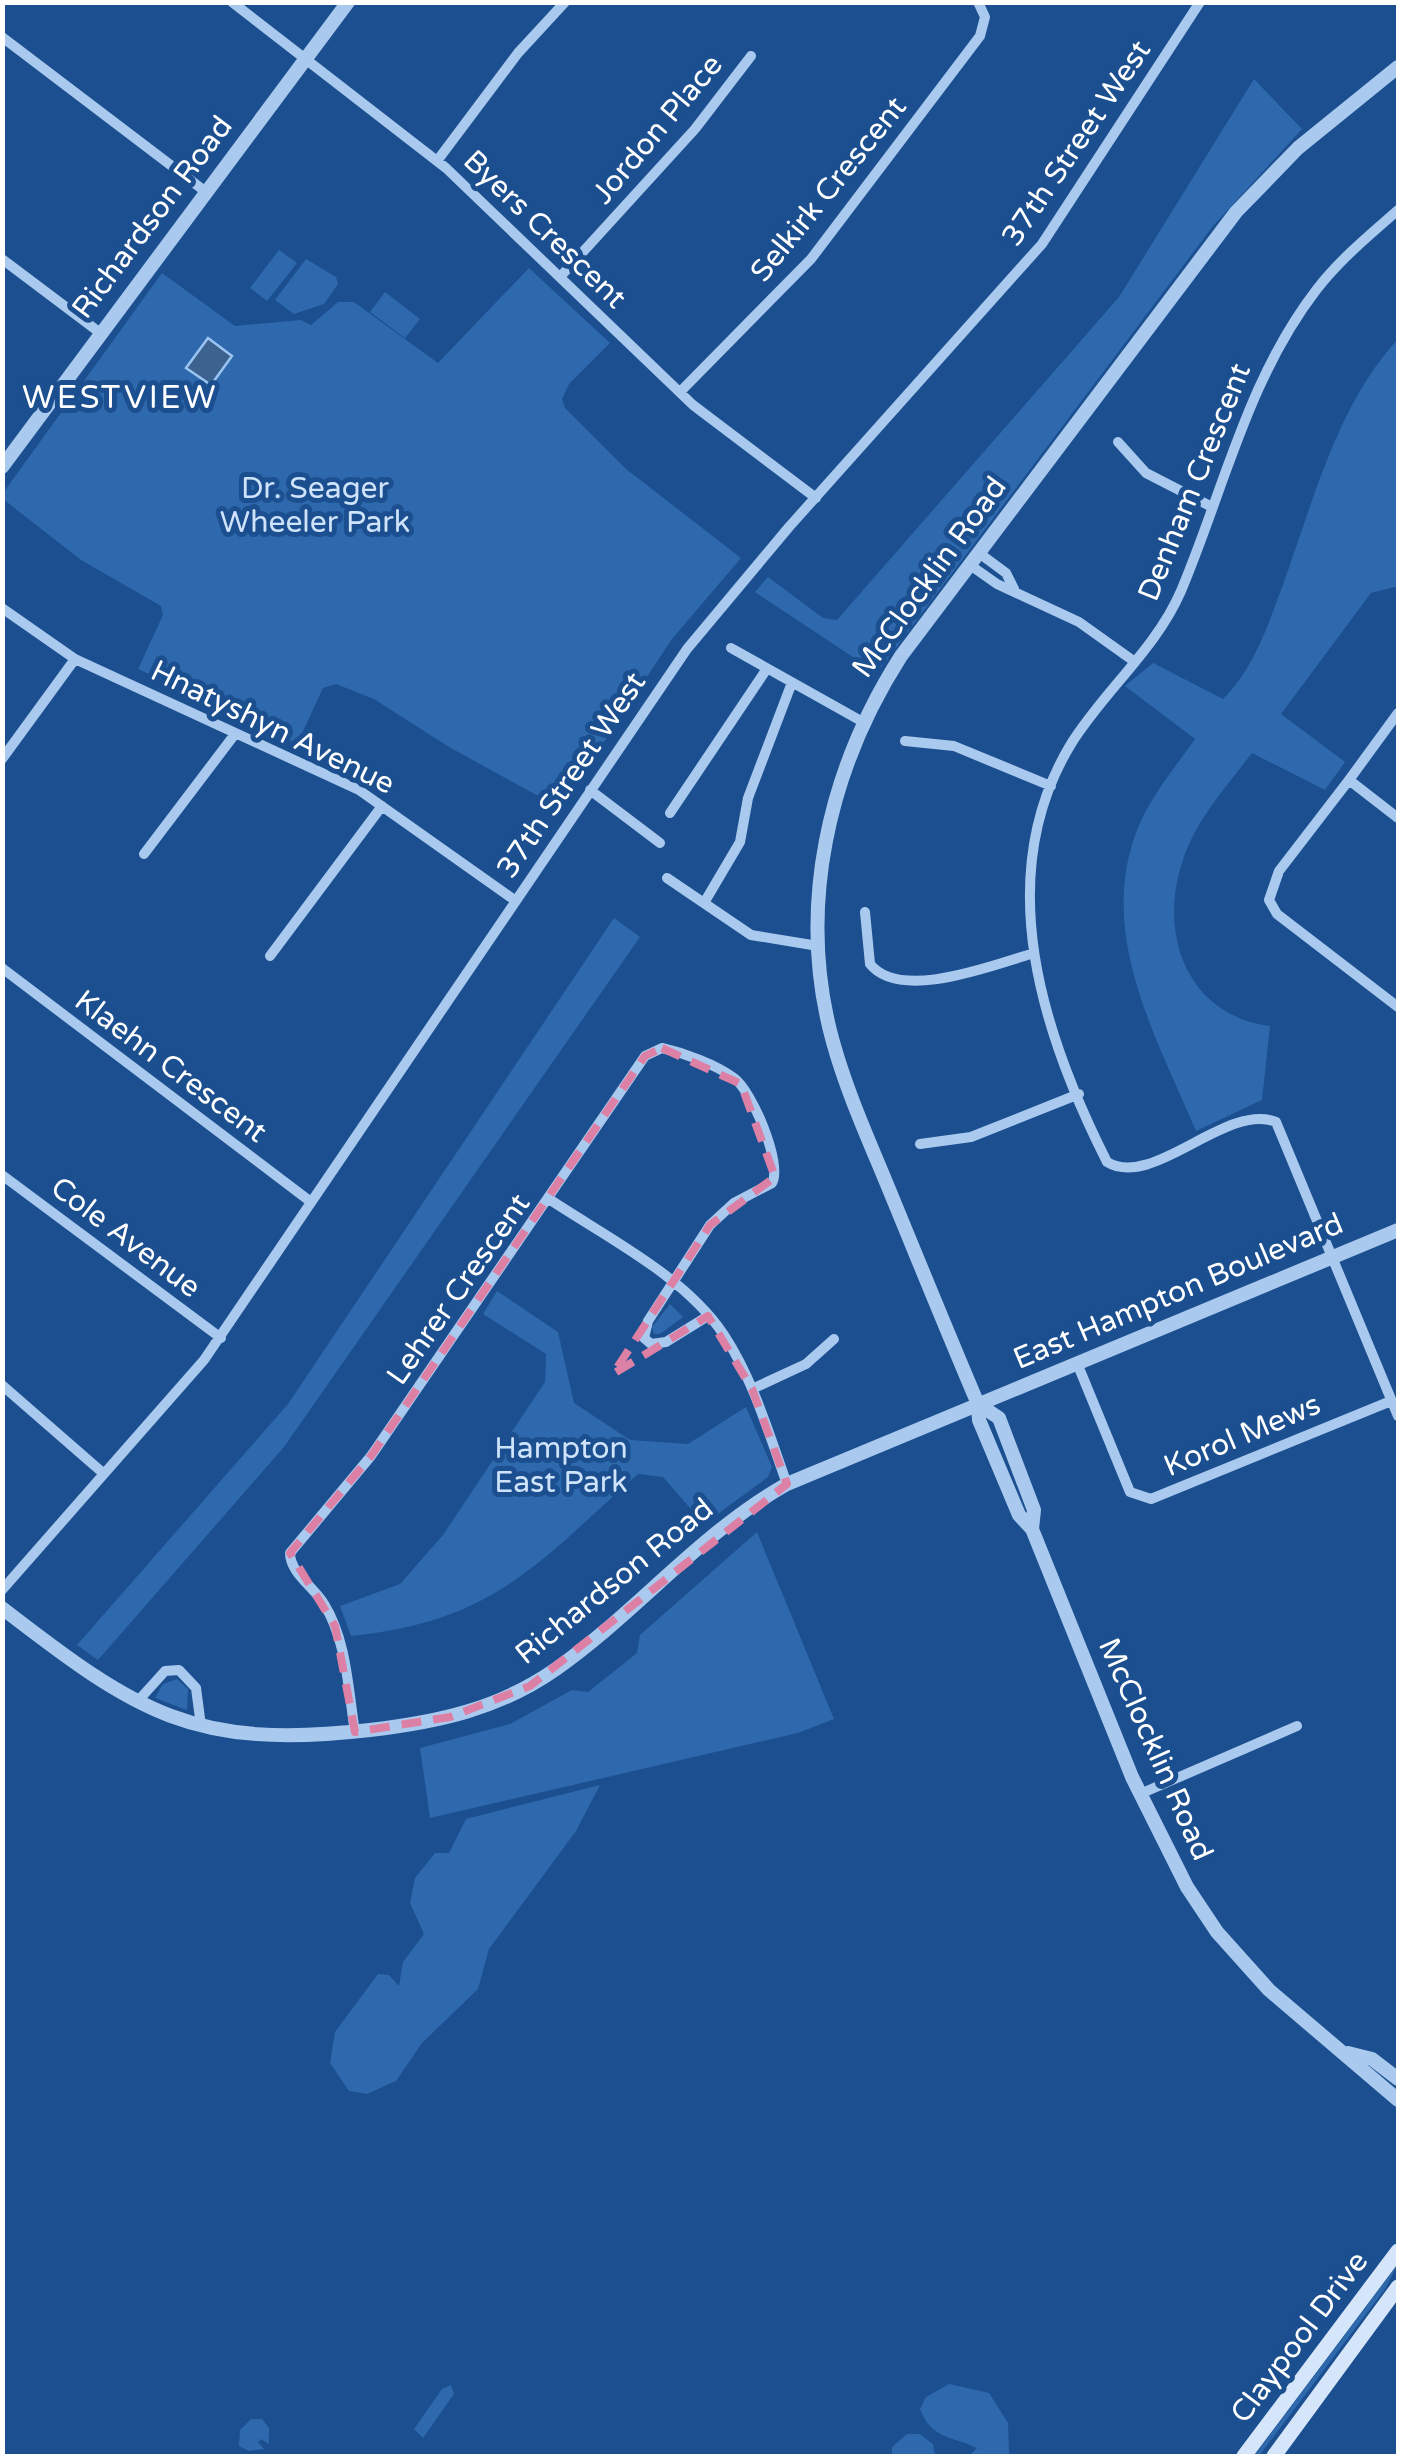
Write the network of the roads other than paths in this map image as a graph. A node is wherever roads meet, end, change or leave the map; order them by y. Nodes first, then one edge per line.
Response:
1 (232, 2) edge
2 (348, 2) edge
3 (564, 2) edge
4 (978, 2) edge
5 (1200, 2) edge
6 (2, 37) edge
7 (752, 56) dead end
8 (305, 59) junction
9 (1398, 67) edge
10 (437, 161) junction
11 (206, 192) junction
12 (1398, 210) edge
13 (2, 259) edge
14 (560, 277) junction
15 (99, 332) junction
16 (680, 392) junction
17 (1118, 442) dead end
18 (2, 467) edge
19 (816, 498) junction
20 (1212, 507) junction
21 (975, 559) junction
22 (2, 608) edge
23 (731, 648) dead end
24 (75, 659) junction
25 (1134, 662) junction
26 (766, 670) junction
27 (791, 686) junction
28 (1398, 713) edge
29 (862, 722) junction
30 (235, 734) junction
31 (905, 741) dead end
32 (2, 759) edge
33 (1348, 780) junction
34 (1051, 786) junction
35 (590, 790) junction
36 (382, 806) junction
37 (670, 813) dead end
38 (1398, 818) edge
39 (660, 843) dead end
40 (144, 854) dead end
41 (666, 878) dead end
42 (516, 901) junction
43 (704, 903) junction
44 (864, 912) dead end
45 (818, 946) junction
46 (1032, 954) junction
47 (270, 956) dead end
48 (2, 968) edge
49 (1398, 1007) edge
50 (1078, 1094) junction
51 (920, 1144) dead end
52 (2, 1175) edge
53 (549, 1199) junction
54 (311, 1202) junction
55 (1398, 1230) edge
56 (1332, 1255) junction
57 (671, 1282) junction
58 (708, 1316) junction
59 (221, 1338) junction
60 (834, 1339) dead end
61 (1077, 1363) junction
62 (2, 1385) edge
63 (752, 1389) junction
64 (1391, 1402) junction
65 (978, 1404) junction
66 (1398, 1416) edge
67 (103, 1474) junction
68 (787, 1484) junction
69 (2, 1590) edge
70 (2, 1608) edge
71 (136, 1702) junction
72 (201, 1726) junction
73 (1296, 1726) dead end
74 (354, 1732) junction
75 (1140, 1794) junction
76 (1348, 2053) junction
77 (1398, 2079) edge
78 (1398, 2100) edge
79 (1398, 2252) edge
80 (1398, 2287) edge
81 (1244, 2456) edge
82 (1274, 2456) edge

1 - 8 street, Byers Crescent
2 - 8 street, Richardson Road
3 - 10 street
4 - 16 street, Selkirk Crescent
5 - 19 street, 37th Street West
6 - 11 street
7 - 14 street, Jordon Place
8 - 10 street, Byers Crescent
8 - 11 street, Richardson Road
9 - 21 street, McClocklin Road
10 - 14 street, Byers Crescent
11 - 15 street, Richardson Road
12 - 20 street, Denham Crescent
13 - 15 street
14 - 16 street, Byers Crescent
15 - 18 street, Richardson Road
16 - 19 street, Byers Crescent
17 - 20 street
19 - 35 street, 37th Street West
20 - 25 street, Denham Crescent
21 - 25 street
21 - 29 street, McClocklin Road
22 - 24 street, Hnatyshyn Avenue
23 - 26 street
24 - 30 street, Hnatyshyn Avenue
24 - 32 street
25 - 34 street, Denham Crescent
26 - 27 street
26 - 37 street
27 - 29 street
27 - 43 street
28 - 33 street
29 - 45 street, McClocklin Road
30 - 36 street, Hnatyshyn Avenue
30 - 40 street
31 - 34 street
33 - 38 street
33 - 49 street
34 - 46 street, Denham Crescent
35 - 39 street
35 - 42 street, 37th Street West
36 - 42 street, Hnatyshyn Avenue
36 - 47 street
41 - 43 street
42 - 54 street, 37th Street West
43 - 45 street
44 - 46 street
45 - 65 street, McClocklin Road
46 - 50 street, Denham Crescent
48 - 54 street, Klaehn Crescent
50 - 51 street
50 - 56 street, Denham Crescent
52 - 59 street, Cole Avenue
53 - 57 street, Lehrer Crescent
53 - 57 street
53 - 74 street, Lehrer Crescent
54 - 59 street, 37th Street West
55 - 56 street, East Hampton Boulevard
56 - 61 street, East Hampton Boulevard
56 - 64 street
57 - 58 street, Lehrer Crescent
57 - 58 street
58 - 63 street, Lehrer Crescent
59 - 67 street, 37th Street West
60 - 63 street
61 - 64 street, Korol Mews
61 - 65 street, East Hampton Boulevard
62 - 67 street
63 - 68 street, Lehrer Crescent
64 - 66 street
65 - 68 street, Richardson Road
65 - 75 street, McClocklin Road
67 - 69 street, 37th Street West
68 - 74 street, Richardson Road
70 - 71 street, Richardson Road
71 - 72 street, Richardson Road
71 - 72 street
72 - 74 street, Richardson Road
73 - 75 street
75 - 76 street, McClocklin Road
76 - 77 street, McClocklin Road
76 - 78 street, McClocklin Road
79 - 81 main road, Claypool Drive
80 - 82 main road, Claypool Drive

